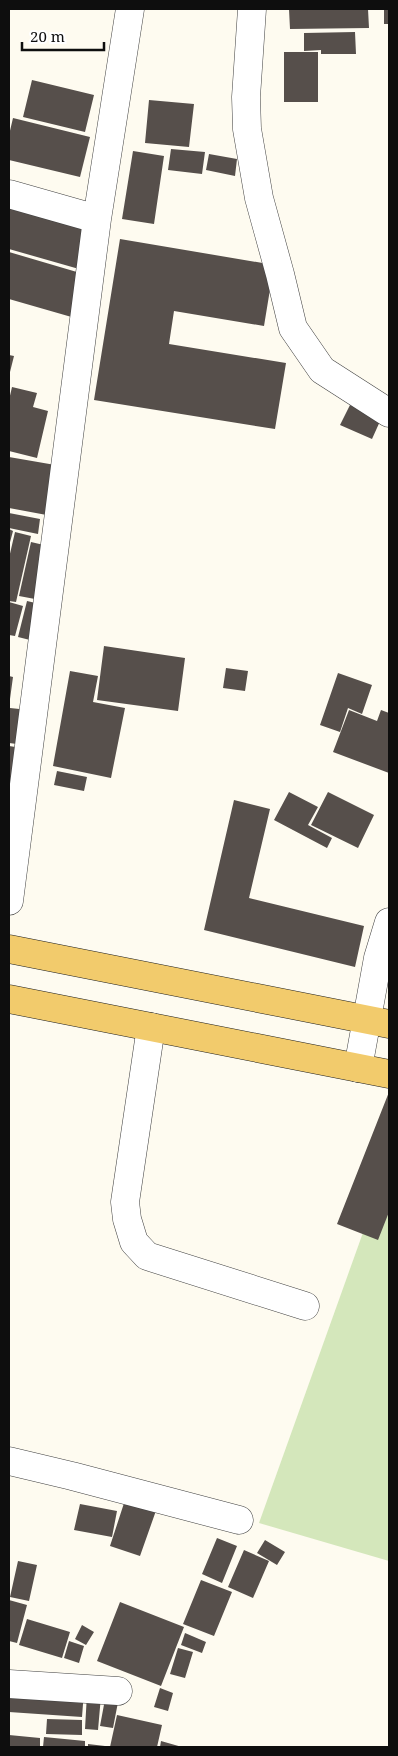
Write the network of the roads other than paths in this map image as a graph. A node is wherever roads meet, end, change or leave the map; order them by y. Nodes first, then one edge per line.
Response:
1 (130, 9) edge
2 (252, 9) edge
3 (9, 194) edge
4 (97, 219) junction
5 (389, 413) edge
6 (9, 901) edge
7 (389, 922) edge
8 (9, 949) edge
9 (9, 998) edge
10 (378, 1022) edge
11 (151, 1027) junction
12 (358, 1068) junction
13 (389, 1074) edge
14 (305, 1306) dead end
15 (9, 1461) edge
16 (239, 1520) dead end
17 (9, 1684) edge
18 (118, 1692) dead end

1 - 4 street
2 - 5 street
3 - 4 street
4 - 6 street
7 - 10 street
8 - 10 main road
9 - 11 main road
10 - 12 street
11 - 12 main road
11 - 14 street
12 - 13 main road
15 - 16 street
17 - 18 street

